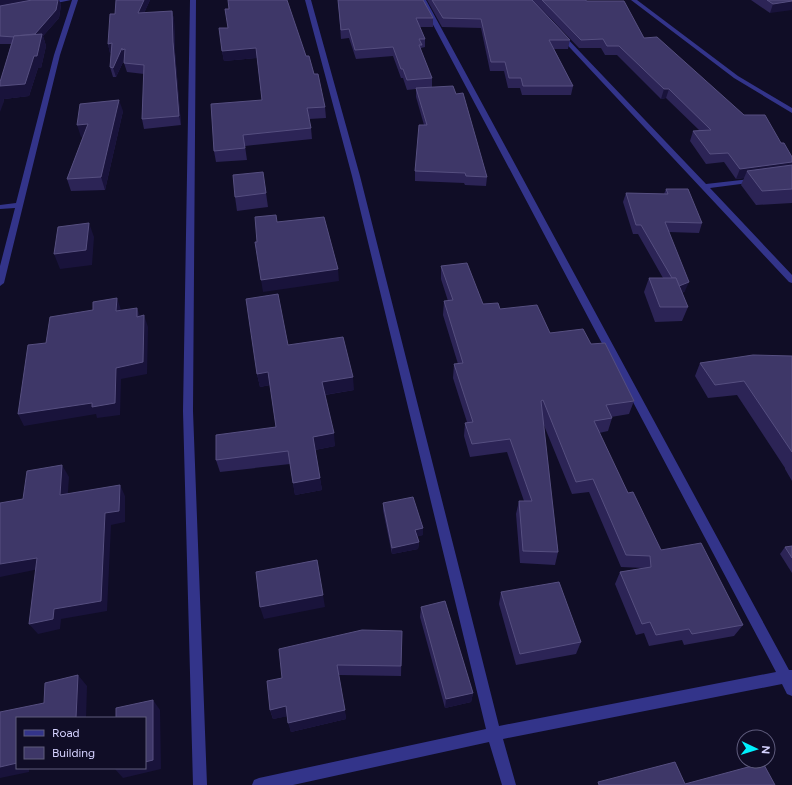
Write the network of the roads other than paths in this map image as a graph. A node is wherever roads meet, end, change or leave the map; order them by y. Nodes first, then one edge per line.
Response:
1 (68, 0) edge
2 (75, 0) edge
3 (193, 0) edge
4 (308, 0) edge
5 (423, 0) edge
6 (634, 0) edge
7 (39, 4) edge
8 (555, 28) edge
9 (792, 111) edge
10 (762, 179) edge
11 (704, 187) junction
12 (19, 205) junction
13 (0, 207) edge
14 (792, 280) edge
15 (0, 283) edge
16 (789, 676) edge
17 (792, 689) edge
18 (494, 734) junction
19 (200, 785) edge
20 (259, 785) edge
21 (509, 785) edge

1 - 7 street
2 - 12 street
3 - 19 street
4 - 18 street
5 - 16 street
6 - 9 street
8 - 11 street
10 - 11 street
11 - 14 street
12 - 13 street
12 - 15 street
16 - 17 street
16 - 18 street
18 - 20 street
18 - 21 street

